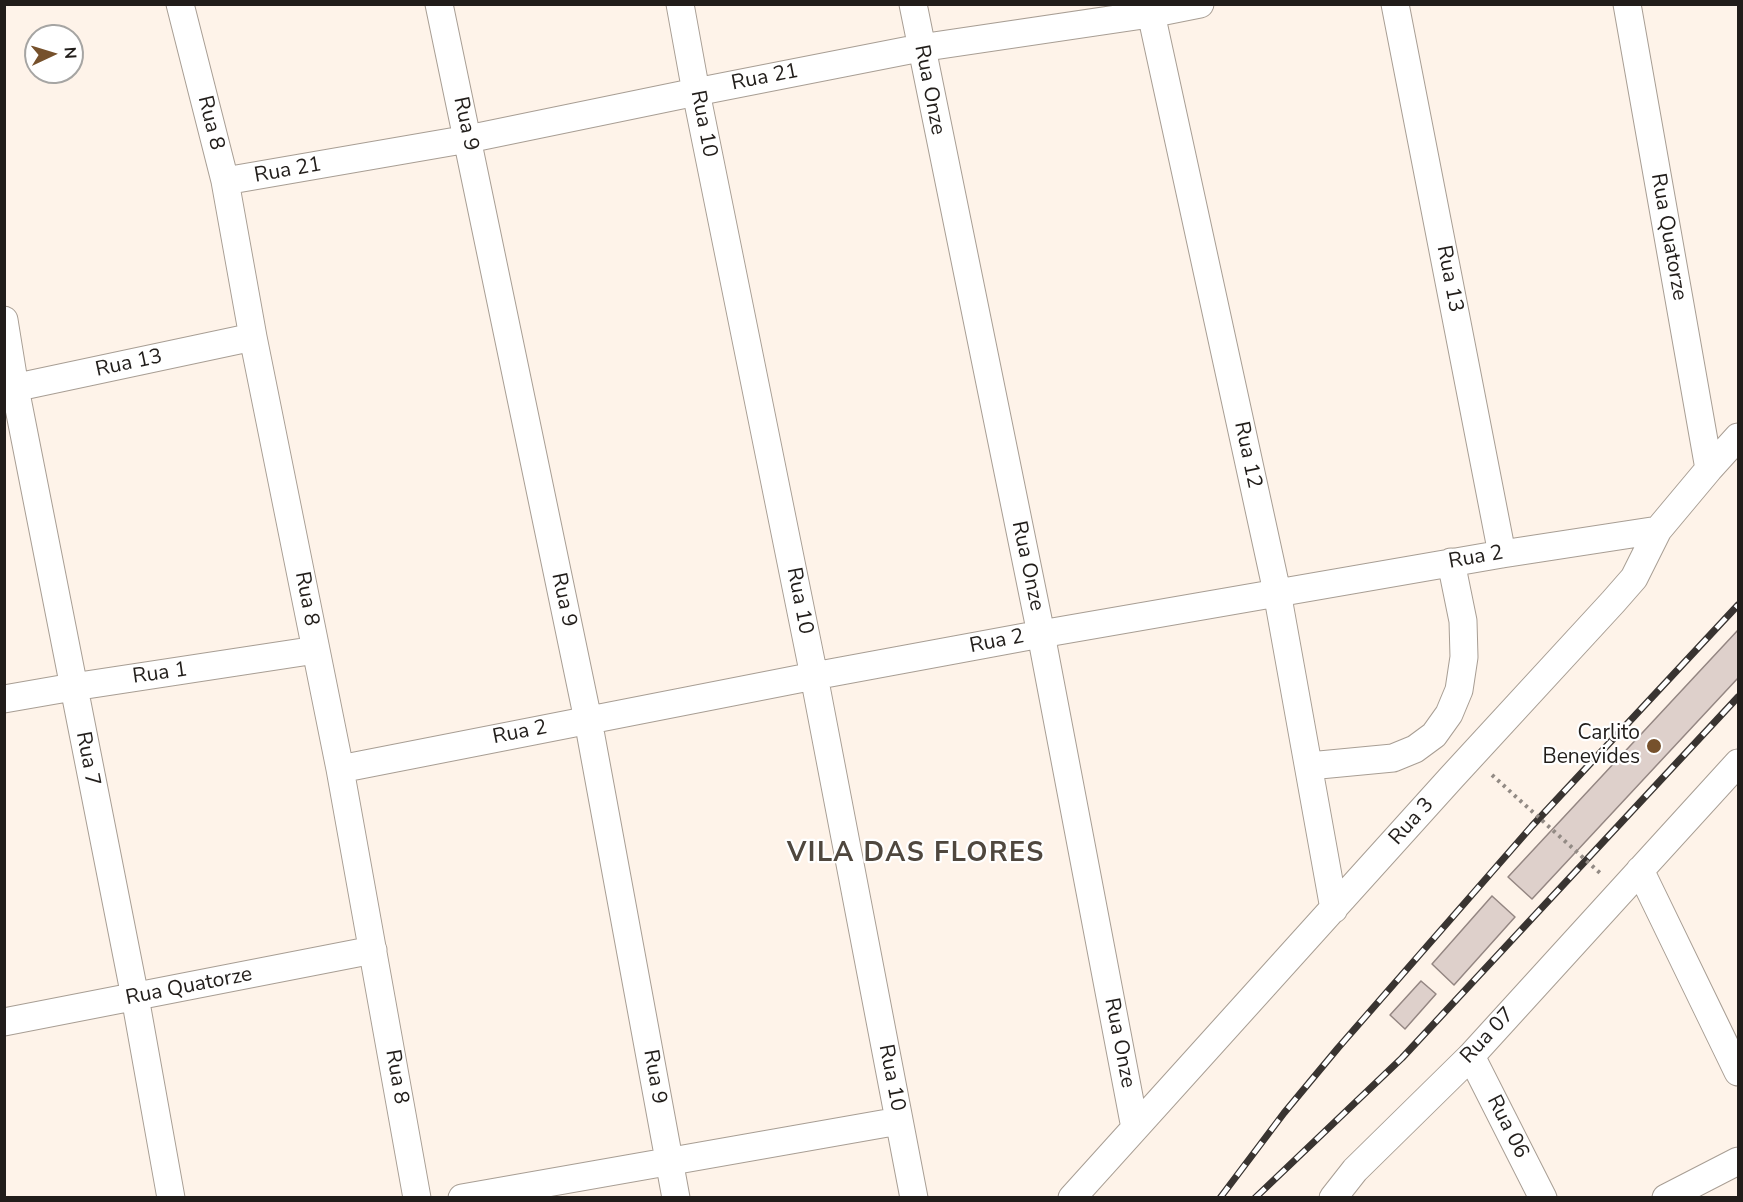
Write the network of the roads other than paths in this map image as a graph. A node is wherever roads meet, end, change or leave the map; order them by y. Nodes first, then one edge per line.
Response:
1 (180, 4) edge
2 (439, 4) edge
3 (680, 4) edge
4 (912, 4) edge
5 (1200, 4) edge
6 (1395, 4) edge
7 (1627, 4) edge
8 (1150, 9) edge
9 (920, 48) junction
10 (696, 92) junction
11 (468, 140) junction
12 (225, 182) junction
13 (4, 320) edge
14 (253, 337) junction
15 (10, 389) edge
16 (1738, 437) edge
17 (1709, 469) junction
18 (1658, 530) junction
19 (1502, 554) junction
20 (1451, 562) junction
21 (1277, 592) junction
22 (1041, 634) junction
23 (316, 650) junction
24 (814, 676) junction
25 (73, 687) junction
26 (4, 699) edge
27 (588, 720) junction
28 (1738, 762) edge
29 (1309, 766) junction
30 (340, 769) junction
31 (1640, 870) junction
32 (1334, 909) junction
33 (373, 950) junction
34 (135, 997) junction
35 (4, 1022) edge
36 (1471, 1056) junction
37 (1738, 1072) edge
38 (899, 1120) junction
39 (1135, 1128) junction
40 (670, 1161) junction
41 (1738, 1161) edge
42 (171, 1197) edge
43 (417, 1197) edge
44 (462, 1197) edge
45 (676, 1197) edge
46 (914, 1197) edge
47 (1072, 1197) edge
48 (1333, 1197) edge
49 (1543, 1197) edge
50 (1666, 1197) edge

1 - 12 street, Rua 8
2 - 11 street, Rua 9
3 - 10 street, Rua 10
4 - 9 street, Rua Onze
5 - 8 street, Rua 21
6 - 19 street, Rua 13
7 - 17 street, Rua Quatorze
8 - 9 street, Rua 21
8 - 21 street, Rua 12
9 - 10 street, Rua 21
9 - 22 street, Rua Onze
10 - 11 street, Rua 21
10 - 24 street, Rua 10
11 - 12 street, Rua 21
11 - 27 street, Rua 9
12 - 14 street, Rua 8
13 - 15 street, Rua 7
14 - 15 street, Rua 13
14 - 23 street, Rua 8
15 - 25 street, Rua 7
16 - 17 street, Rua 3
17 - 18 street, Rua 3
18 - 19 street, Rua 2
18 - 32 street, Rua 3
19 - 20 street, Rua 2
20 - 21 street, Rua 2
20 - 29 street
21 - 22 street, Rua 2
21 - 29 street, Rua 12
22 - 24 street, Rua 2
22 - 39 street, Rua Onze
23 - 25 street, Rua 1
23 - 30 street, Rua 8
24 - 27 street, Rua 2
24 - 38 street, Rua 10
25 - 26 street, Rua 1
25 - 34 street, Rua 7
27 - 30 street, Rua 2
27 - 40 street, Rua 9
28 - 31 street, Rua 07
29 - 32 street, Rua 12
30 - 33 street, Rua 8
31 - 36 street, Rua 07
31 - 37 street
32 - 39 street, Rua 3
33 - 34 street, Rua Quatorze
33 - 43 street, Rua 8
34 - 35 street, Rua Quatorze
34 - 42 street, Rua 7
36 - 48 street, Rua 07
36 - 49 street, Rua 06
38 - 40 street
38 - 46 street, Rua 10
39 - 47 street, Rua 3
40 - 44 street
40 - 45 street, Rua 9
41 - 50 street

